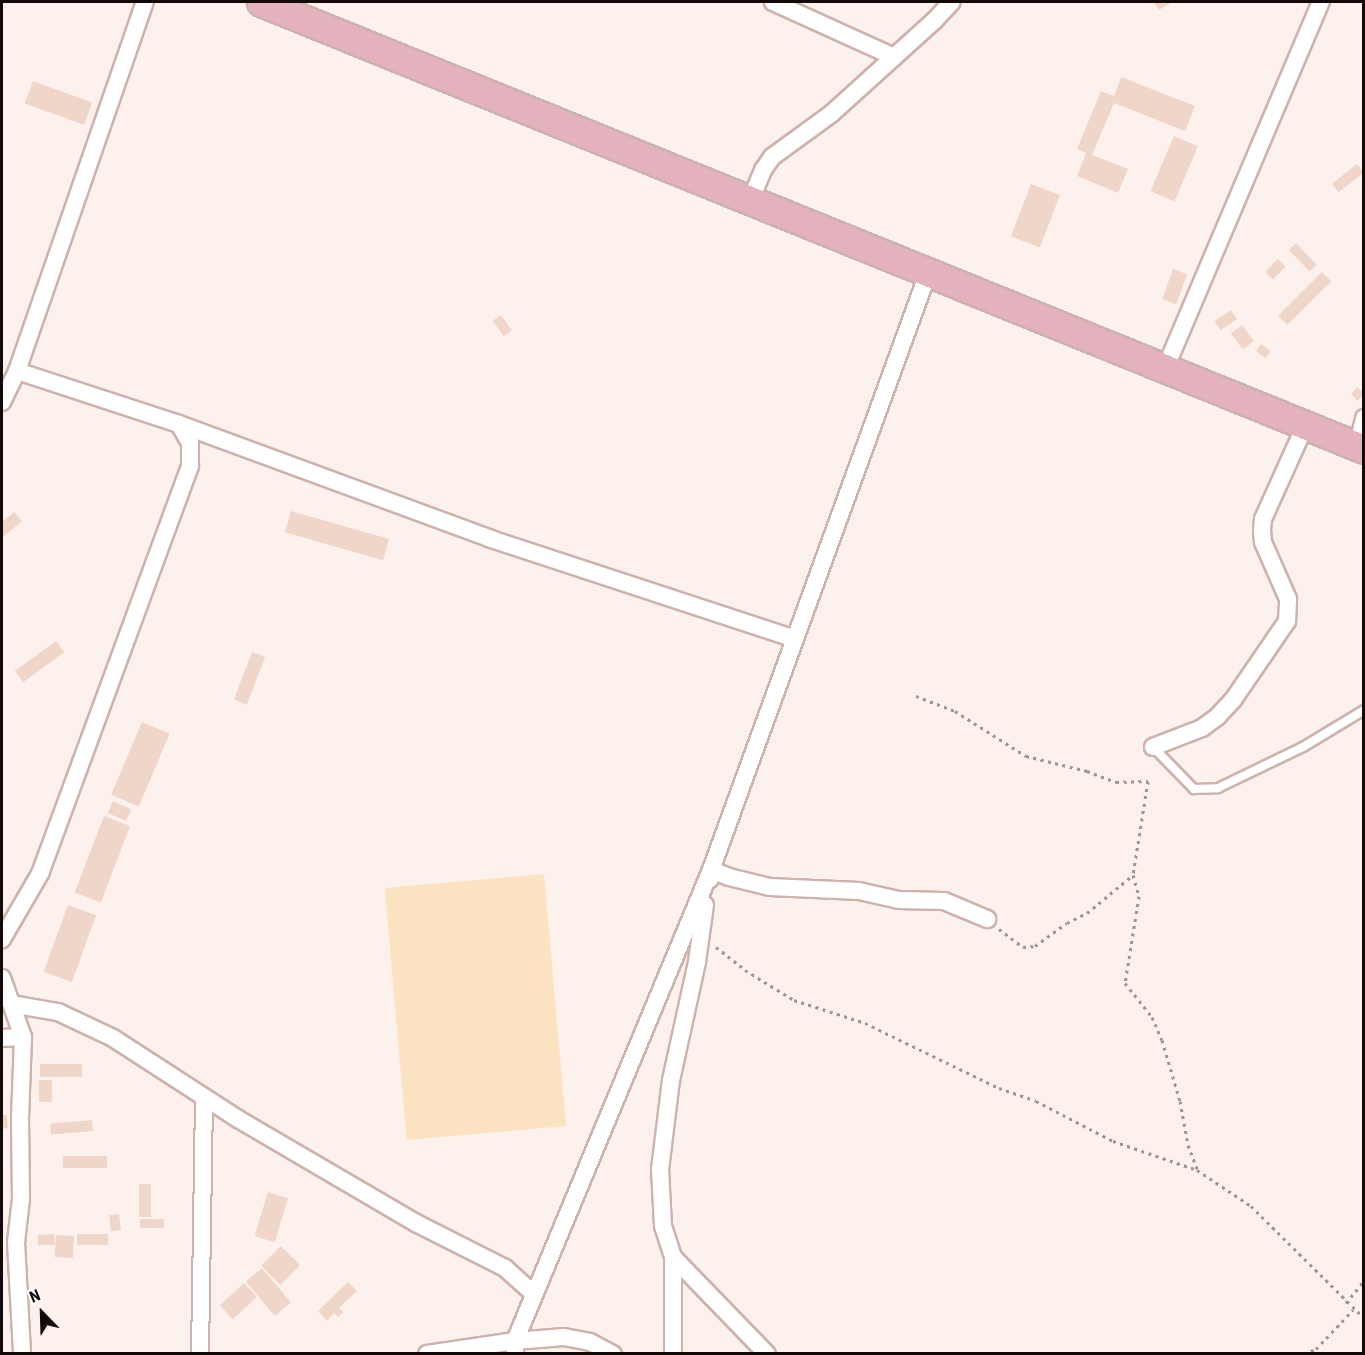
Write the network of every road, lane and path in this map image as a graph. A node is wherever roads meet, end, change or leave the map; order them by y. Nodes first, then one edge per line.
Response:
1 (146, 2) edge
2 (261, 2) edge
3 (773, 2) edge
4 (952, 2) edge
5 (1321, 2) edge
6 (894, 57) junction
7 (750, 201) junction
8 (928, 273) junction
9 (1165, 369) junction
10 (17, 371) junction
11 (2, 402) edge
12 (1364, 418) edge
13 (179, 424) junction
14 (1305, 426) junction
15 (1360, 448) edge
16 (795, 639) junction
17 (916, 696) dead end
18 (1364, 710) edge
19 (1154, 747) joint
20 (711, 870) junction
21 (1133, 875) junction
22 (987, 920) joint
23 (699, 933) junction
24 (2, 939) edge
25 (2, 978) edge
26 (11, 1004) junction
27 (23, 1037) junction
28 (2, 1038) edge
29 (204, 1098) junction
30 (1197, 1170) junction
31 (673, 1257) junction
32 (1364, 1281) edge
33 (534, 1294) junction
34 (1346, 1303) junction
35 (1353, 1310) junction
36 (1364, 1318) edge
37 (515, 1347) edge
38 (22, 1353) edge
39 (200, 1353) edge
40 (427, 1353) edge
41 (613, 1353) edge
42 (673, 1353) edge
43 (767, 1353) edge
44 (1304, 1353) edge

1 - 10 street
2 - 7 main road
3 - 6 street
4 - 6 street
5 - 9 street
6 - 7 street
7 - 8 main road
8 - 9 main road
8 - 16 street
9 - 14 main road
10 - 11 street
10 - 13 street
12 - 15 street
13 - 16 street
13 - 24 street
14 - 15 main road
14 - 19 street
16 - 20 street
17 - 21 path
18 - 19 lane
20 - 22 street
20 - 23 street
20 - 33 street
21 - 22 path
21 - 30 path
23 - 30 path
23 - 31 street
25 - 26 street
26 - 27 street
26 - 29 street
27 - 28 street
27 - 38 street
29 - 33 street
29 - 39 street
30 - 34 path
31 - 42 street
31 - 43 street
32 - 34 path
33 - 37 street
34 - 35 path
35 - 36 path
35 - 44 path
37 - 40 street
37 - 41 street

